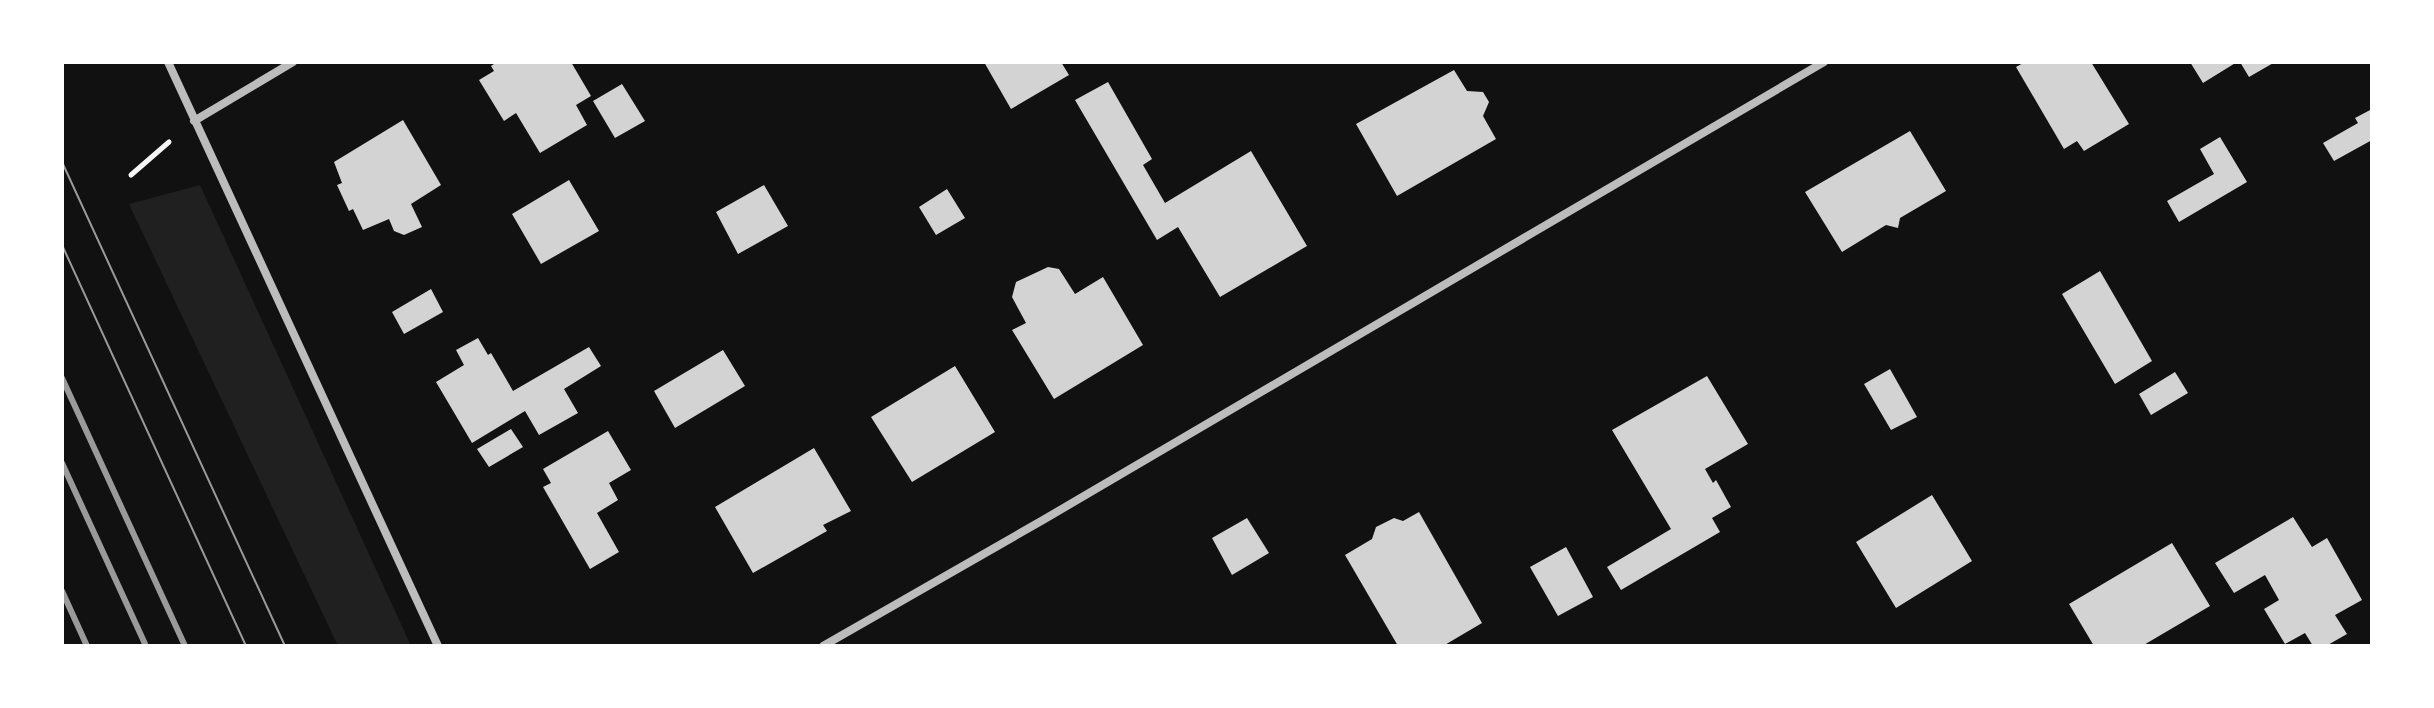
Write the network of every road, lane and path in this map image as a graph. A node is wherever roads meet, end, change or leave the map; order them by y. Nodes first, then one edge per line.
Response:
1 (168, 62) edge
2 (293, 62) edge
3 (1824, 62) edge
4 (194, 121) junction
5 (131, 175) dead end
6 (438, 646) edge
7 (823, 646) edge

1 - 4 street
2 - 4 street
3 - 7 street
4 - 5 path
4 - 6 street

